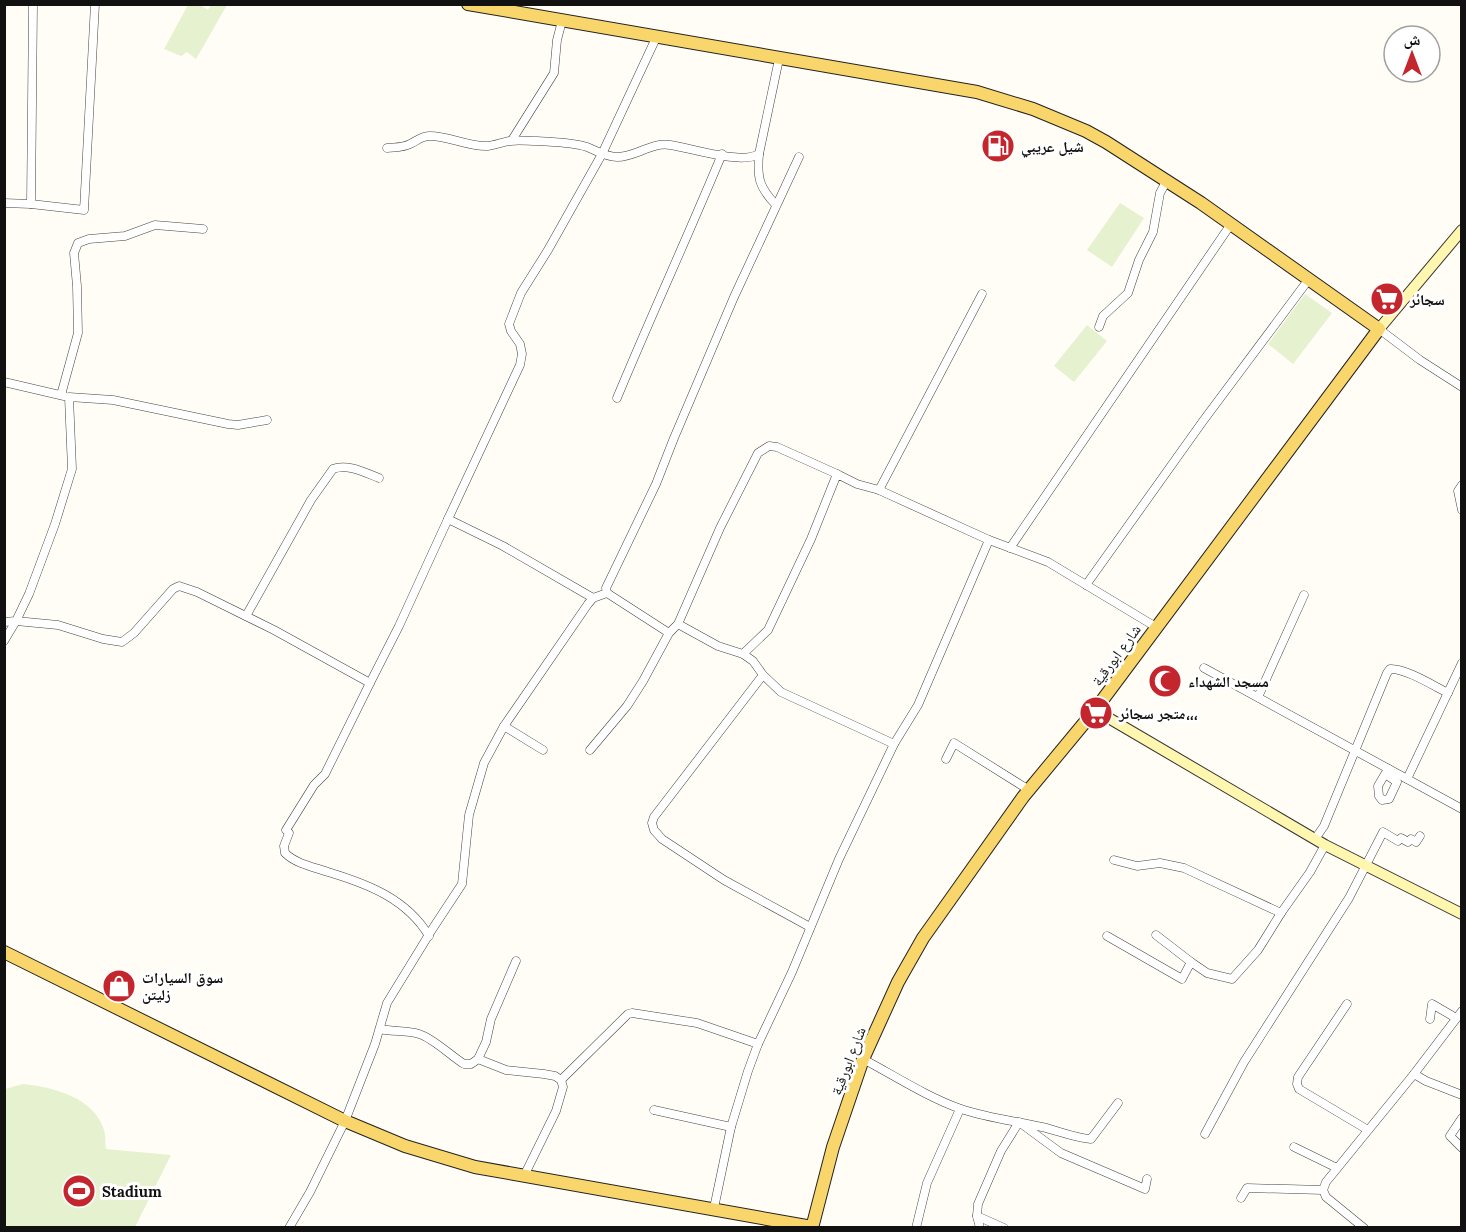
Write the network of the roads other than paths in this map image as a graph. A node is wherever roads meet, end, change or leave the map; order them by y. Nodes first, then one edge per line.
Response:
1 (33, 4) edge
2 (94, 4) edge
3 (468, 4) edge
4 (562, 21) junction
5 (656, 38) junction
6 (779, 59) junction
7 (512, 140) junction
8 (387, 148) dead end
9 (602, 154) junction
10 (722, 154) junction
11 (759, 154) junction
12 (799, 157) dead end
13 (1167, 180) junction
14 (4, 203) edge
15 (31, 204) junction
16 (776, 205) junction
17 (1231, 224) junction
18 (202, 229) dead end
19 (1461, 230) edge
20 (1309, 279) junction
21 (982, 294) dead end
22 (1099, 327) dead end
23 (1379, 329) junction
24 (4, 382) edge
25 (1461, 387) edge
26 (65, 396) junction
27 (617, 398) dead end
28 (267, 420) dead end
29 (837, 474) junction
30 (379, 478) dead end
31 (1461, 485) edge
32 (879, 490) junction
33 (1461, 510) edge
34 (448, 519) junction
35 (989, 540) junction
36 (1010, 548) junction
37 (1086, 585) junction
38 (607, 592) junction
39 (1304, 595) dead end
40 (593, 598) junction
41 (246, 616) junction
42 (16, 621) junction
43 (4, 622) edge
44 (678, 624) junction
45 (1156, 627) junction
46 (669, 633) junction
47 (4, 641) edge
48 (743, 654) junction
49 (1461, 663) edge
50 (1203, 668) dead end
51 (763, 675) junction
52 (370, 683) junction
53 (1448, 693) junction
54 (1258, 697) junction
55 (1095, 710) junction
56 (504, 726) junction
57 (894, 744) junction
58 (543, 750) dead end
59 (590, 750) dead end
60 (1356, 750) junction
61 (946, 759) dead end
62 (1407, 779) junction
63 (1029, 790) junction
64 (1461, 809) edge
65 (1420, 836) dead end
66 (1320, 842) junction
67 (1114, 860) dead end
68 (1365, 866) junction
69 (1281, 912) junction
70 (1461, 914) edge
71 (810, 927) junction
72 (1156, 934) dead end
73 (429, 936) junction
74 (1107, 936) dead end
75 (4, 952) edge
76 (516, 961) dead end
77 (1191, 962) junction
78 (1347, 1004) dead end
79 (1461, 1011) edge
80 (1456, 1018) junction
81 (1430, 1019) dead end
82 (380, 1029) junction
83 (758, 1044) junction
84 (478, 1059) junction
85 (863, 1059) junction
86 (1414, 1074) junction
87 (561, 1080) junction
88 (1461, 1095) edge
89 (1118, 1103) dead end
90 (960, 1109) junction
91 (654, 1110) dead end
92 (1461, 1118) edge
93 (345, 1121) junction
94 (1019, 1122) junction
95 (731, 1127) junction
96 (1368, 1130) junction
97 (1205, 1134) dead end
98 (1294, 1147) dead end
99 (1461, 1148) edge
100 (1336, 1168) junction
101 (524, 1176) junction
102 (1147, 1179) dead end
103 (1323, 1190) junction
104 (1241, 1198) dead end
105 (714, 1208) junction
106 (976, 1216) junction
107 (289, 1227) edge
108 (812, 1227) edge
109 (916, 1227) edge
110 (980, 1227) edge
111 (1004, 1227) edge
112 (1364, 1227) edge

1 - 15 street
2 - 15 street
3 - 4 main road
4 - 5 main road
4 - 7 street
5 - 6 main road
5 - 9 street
6 - 11 street
6 - 13 main road
7 - 8 street
7 - 9 street
9 - 10 street
9 - 34 street
10 - 11 street
10 - 27 street
11 - 16 street
12 - 16 street
13 - 17 main road
13 - 22 street
14 - 15 street
16 - 38 street
17 - 20 main road
17 - 36 street
18 - 26 street
19 - 23 main road, شارع ابورقية
20 - 23 main road
20 - 37 street
21 - 32 street
23 - 25 street
23 - 45 main road, شارع ابورقية
24 - 26 street
26 - 28 street
26 - 42 street
29 - 32 street
29 - 44 street
29 - 48 street
30 - 41 street
31 - 33 street
32 - 35 street
34 - 40 street
34 - 52 street
35 - 36 street
35 - 57 street
36 - 37 street
37 - 45 street
38 - 40 street
38 - 46 street
39 - 54 street
40 - 56 street
41 - 42 street
41 - 52 street
42 - 43 street
42 - 47 street
44 - 46 street
44 - 48 street
45 - 55 main road, شارع ابورقية
46 - 59 street
48 - 51 street
49 - 53 street
50 - 54 street
51 - 57 street
51 - 71 street
52 - 73 street
53 - 60 street
53 - 62 street
54 - 60 street
55 - 63 main road, شارع ابورقية
55 - 66 main road
56 - 58 street
56 - 73 street
57 - 71 street
60 - 62 street
60 - 66 street
61 - 63 street
62 - 64 street
63 - 85 main road, شارع ابورقية
65 - 68 street
66 - 68 main road
66 - 69 street
67 - 69 street
68 - 70 main road
68 - 97 street
69 - 77 street
71 - 83 street
72 - 77 street
73 - 82 street
74 - 77 street
75 - 93 main road
76 - 84 street
78 - 96 street
79 - 80 street
80 - 81 street
80 - 86 street
82 - 84 street
82 - 93 street
83 - 87 street
83 - 95 street
84 - 87 street
85 - 90 street
85 - 108 main road, شارع ابورقية
86 - 88 street
86 - 96 street
87 - 101 street
89 - 94 street
90 - 94 street
90 - 109 street
91 - 95 street
92 - 99 street
93 - 101 main road
93 - 107 street
94 - 102 street
94 - 106 street
95 - 105 street
96 - 100 street
98 - 100 street
100 - 103 street
101 - 105 main road
103 - 104 street
103 - 112 street
105 - 108 main road
106 - 110 street
106 - 111 street

